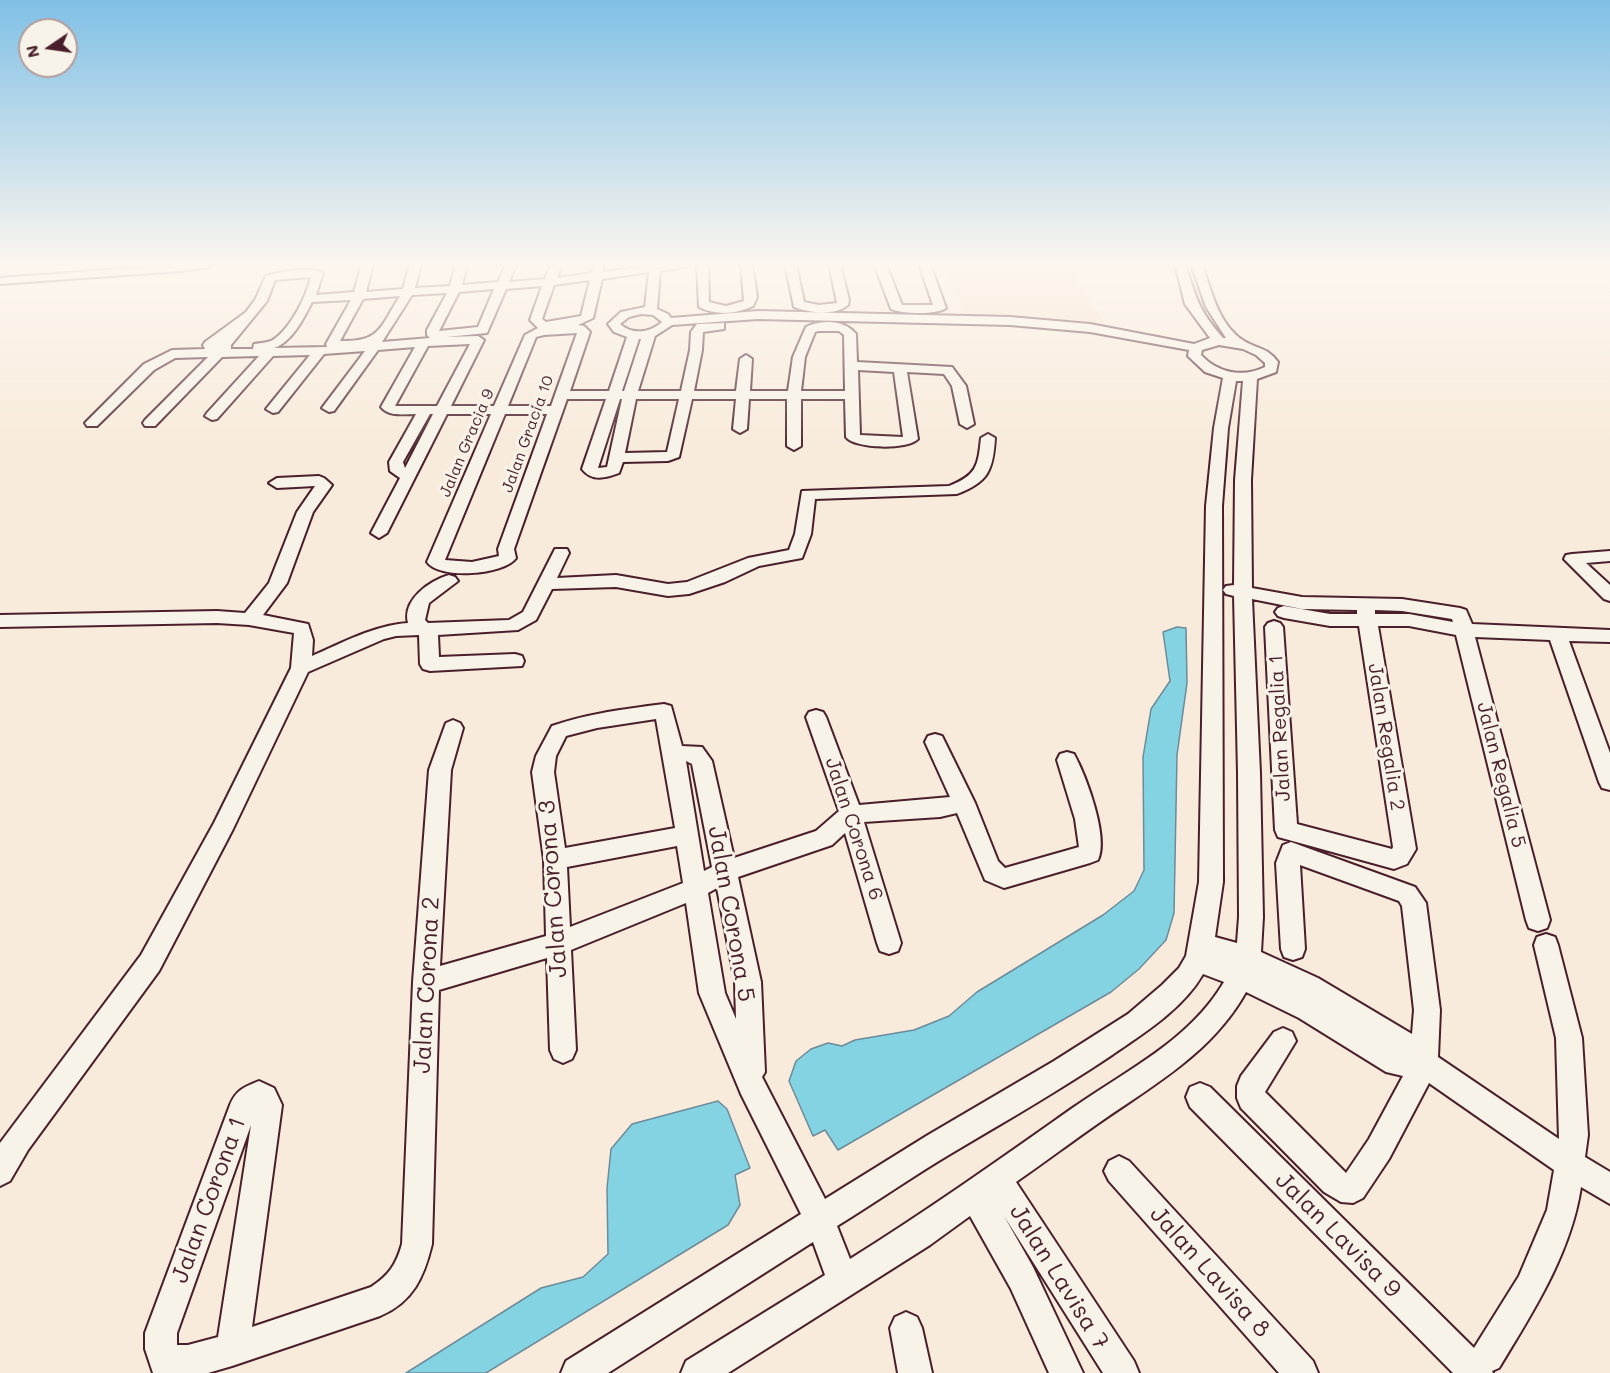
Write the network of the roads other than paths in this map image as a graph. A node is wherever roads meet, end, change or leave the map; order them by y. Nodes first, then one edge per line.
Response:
1 (231, 328) edge
2 (289, 328) edge
3 (338, 328) edge
4 (386, 328) edge
5 (434, 328) edge
6 (484, 328) edge
7 (573, 328) edge
8 (583, 328) edge
9 (616, 328) edge
10 (661, 328) edge
11 (701, 328) edge
12 (818, 328) edge
13 (844, 328) edge
14 (1090, 328) edge
15 (1209, 328) edge
16 (1224, 328) edge
17 (534, 330) joint
18 (649, 334) junction
19 (634, 335) junction
20 (480, 337) junction
21 (429, 338) junction
22 (1219, 341) junction
23 (1239, 343) junction
24 (374, 344) junction
25 (326, 347) junction
26 (1196, 348) junction
27 (221, 350) junction
28 (269, 353) junction
29 (746, 359) dead end
30 (851, 366) junction
31 (900, 369) junction
32 (1240, 376) junction
33 (561, 394) junction
34 (612, 395) junction
35 (630, 395) junction
36 (686, 395) junction
37 (743, 395) junction
38 (794, 395) junction
39 (851, 395) junction
40 (329, 408) dead end
41 (273, 409) dead end
42 (425, 410) junction
43 (442, 410) junction
44 (501, 410) junction
45 (555, 410) junction
46 (212, 416) dead end
47 (92, 423) dead end
48 (150, 423) dead end
49 (967, 424) dead end
50 (740, 429) dead end
51 (988, 438) dead end
52 (794, 446) dead end
53 (617, 458) junction
54 (408, 476) junction
55 (277, 483) dead end
56 (379, 533) dead end
57 (506, 549) joint
58 (561, 554) dead end
59 (1610, 556) edge
60 (449, 580) dead end
61 (548, 584) junction
62 (1213, 593) junction
63 (1610, 595) edge
64 (1243, 598) junction
65 (1366, 612) junction
66 (249, 619) junction
67 (0, 621) edge
68 (1274, 627) dead end
69 (423, 629) junction
70 (1464, 630) junction
71 (1557, 634) junction
72 (1610, 636) edge
73 (515, 661) dead end
74 (301, 668) junction
75 (816, 717) dead end
76 (453, 728) dead end
77 (559, 731) joint
78 (935, 742) dead end
79 (674, 754) junction
80 (1067, 760) dead end
81 (1610, 782) edge
82 (964, 803) junction
83 (851, 814) junction
84 (685, 835) junction
85 (1287, 841) junction
86 (555, 860) junction
87 (725, 871) junction
88 (696, 888) junction
89 (559, 943) junction
90 (889, 943) dead end
91 (1293, 948) dead end
92 (1200, 952) junction
93 (1244, 967) junction
94 (426, 982) junction
95 (1283, 1041) dead end
96 (563, 1050) dead end
97 (1424, 1064) junction
98 (751, 1084) junction
99 (1200, 1097) dead end
100 (1570, 1164) junction
101 (0, 1171) edge
102 (1119, 1171) dead end
103 (986, 1186) junction
104 (1610, 1189) edge
105 (820, 1221) junction
106 (844, 1282) junction
107 (906, 1328) dead end
108 (232, 1350) junction
109 (1481, 1364) edge
110 (1115, 1367) edge
111 (578, 1373) edge
112 (698, 1373) edge
113 (915, 1373) edge
114 (1066, 1373) edge
115 (1301, 1373) edge

1 - 27 street
2 - 27 street
3 - 25 street
4 - 24 street
5 - 21 street
6 - 20 street
7 - 17 street
8 - 33 street, Jalan Gracia 10
9 - 19 street
10 - 18 street
11 - 36 street
12 - 38 street
13 - 30 street
14 - 26 street
15 - 22 street
16 - 23 street
17 - 44 street, Jalan Gracia 9
18 - 19 street
18 - 35 street
19 - 34 street
20 - 21 street
20 - 43 street
21 - 24 street
21 - 42 street
22 - 23 street
22 - 26 street
23 - 32 street
24 - 25 street
24 - 40 street
25 - 28 street
25 - 41 street
26 - 32 street
27 - 28 street
27 - 47 street
27 - 48 street
28 - 46 street
29 - 37 street
30 - 31 street
30 - 39 street
31 - 39 street
31 - 49 street
32 - 62 street
32 - 64 street
33 - 34 street
33 - 45 street, Jalan Gracia 10
34 - 35 street
34 - 53 street
35 - 36 street
35 - 53 street
36 - 37 street
36 - 53 street
37 - 38 street
37 - 50 street
38 - 39 street
38 - 52 street
42 - 43 street
42 - 54 street
43 - 44 street
43 - 54 street
44 - 45 street
44 - 57 street, Jalan Gracia 9
45 - 57 street, Jalan Gracia 10
51 - 61 street
54 - 56 street
55 - 66 street
58 - 61 street
59 - 63 street
60 - 69 street
61 - 69 street
62 - 64 street
62 - 92 street
64 - 65 street
64 - 93 street
65 - 70 street
65 - 85 street, Jalan Regalia 2
66 - 67 street
66 - 74 street
68 - 85 street, Jalan Regalia 1
69 - 73 street
69 - 74 street
70 - 71 street
70 - 100 street, Jalan Regalia 5
71 - 72 street
71 - 81 street
74 - 101 street
75 - 83 street, Jalan Corona 6
76 - 94 street, Jalan Corona 2
77 - 79 street, Jalan Corona 5
77 - 86 street, Jalan Corona 3
78 - 82 street
79 - 84 street, Jalan Corona 5
79 - 87 street, Jalan Corona 5
80 - 82 street
82 - 83 street
83 - 87 street
83 - 90 street, Jalan Corona 6
84 - 86 street
84 - 88 street, Jalan Corona 5
85 - 91 street, Jalan Regalia 1
85 - 97 street
86 - 89 street, Jalan Corona 3
87 - 88 street
87 - 98 street, Jalan Corona 5
88 - 89 street
88 - 98 street, Jalan Corona 5
89 - 94 street
89 - 96 street, Jalan Corona 3
92 - 93 street
92 - 105 street
93 - 97 street
93 - 103 street
94 - 108 street, Jalan Corona 2
95 - 97 street
97 - 100 street
98 - 105 street
99 - 109 street, Jalan Lavisa 9
100 - 104 street
100 - 109 street, Jalan Regalia 5
102 - 115 street, Jalan Lavisa 8
103 - 106 street
103 - 110 street, Jalan Lavisa 7
103 - 114 street
105 - 106 street
105 - 111 street
106 - 112 street
107 - 113 street
108 - 108 street, Jalan Corona 1

